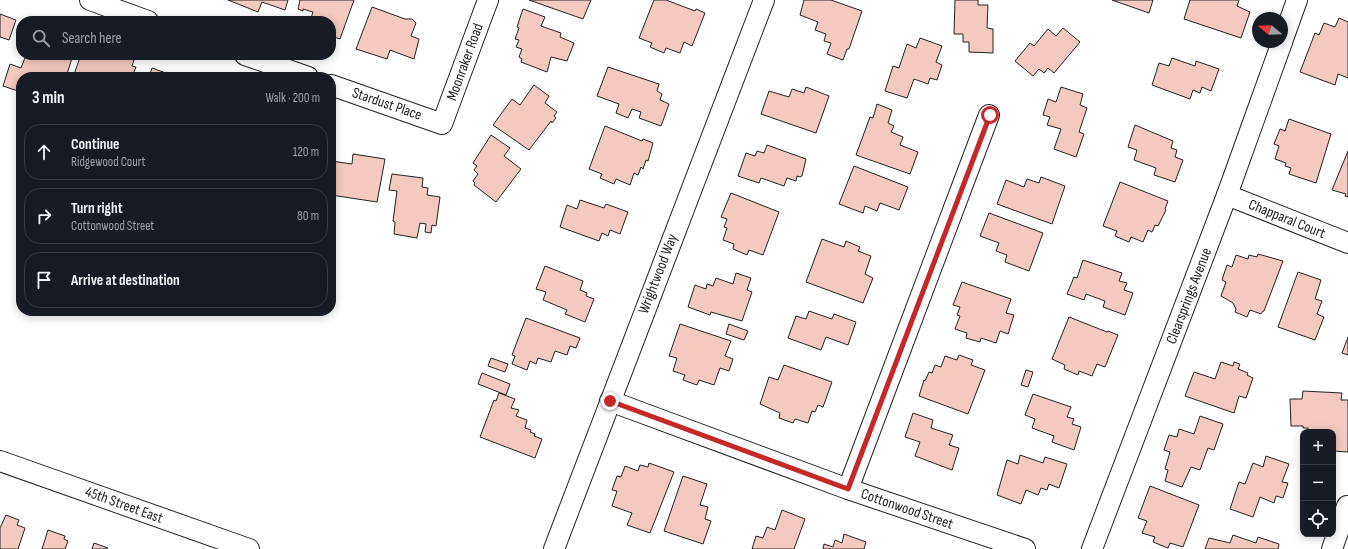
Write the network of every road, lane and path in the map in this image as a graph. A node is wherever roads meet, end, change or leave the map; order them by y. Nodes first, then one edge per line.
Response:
1 (90, 0) edge
2 (488, 0) edge
3 (764, 0) edge
4 (1297, 0) edge
5 (120, 5) edge
6 (139, 16) edge
7 (1288, 25) edge
8 (1280, 48) edge
9 (259, 60) edge
10 (294, 72) edge
11 (336, 87) edge
12 (990, 115) dead end
13 (442, 124) joint
14 (1227, 195) junction
15 (1348, 243) edge
16 (610, 401) junction
17 (0, 461) edge
18 (848, 489) junction
19 (1347, 506) edge
20 (248, 549) edge
21 (554, 549) edge
22 (1025, 549) edge
23 (1092, 549) edge
24 (1332, 549) edge

1 - 5 street
2 - 13 street, Moonraker Road
3 - 16 street, Wrightwood Way
4 - 7 street, Clearsprings Avenue
5 - 6 street
8 - 14 street, Clearsprings Avenue
9 - 10 street
11 - 13 street, Stardust Place
12 - 18 street
14 - 15 street, Chapparal Court
14 - 23 street, Clearsprings Avenue
16 - 18 street, Cottonwood Street
16 - 21 street, Wrightwood Way
17 - 20 street, 45th Street East
18 - 22 street, Cottonwood Street
19 - 24 street

